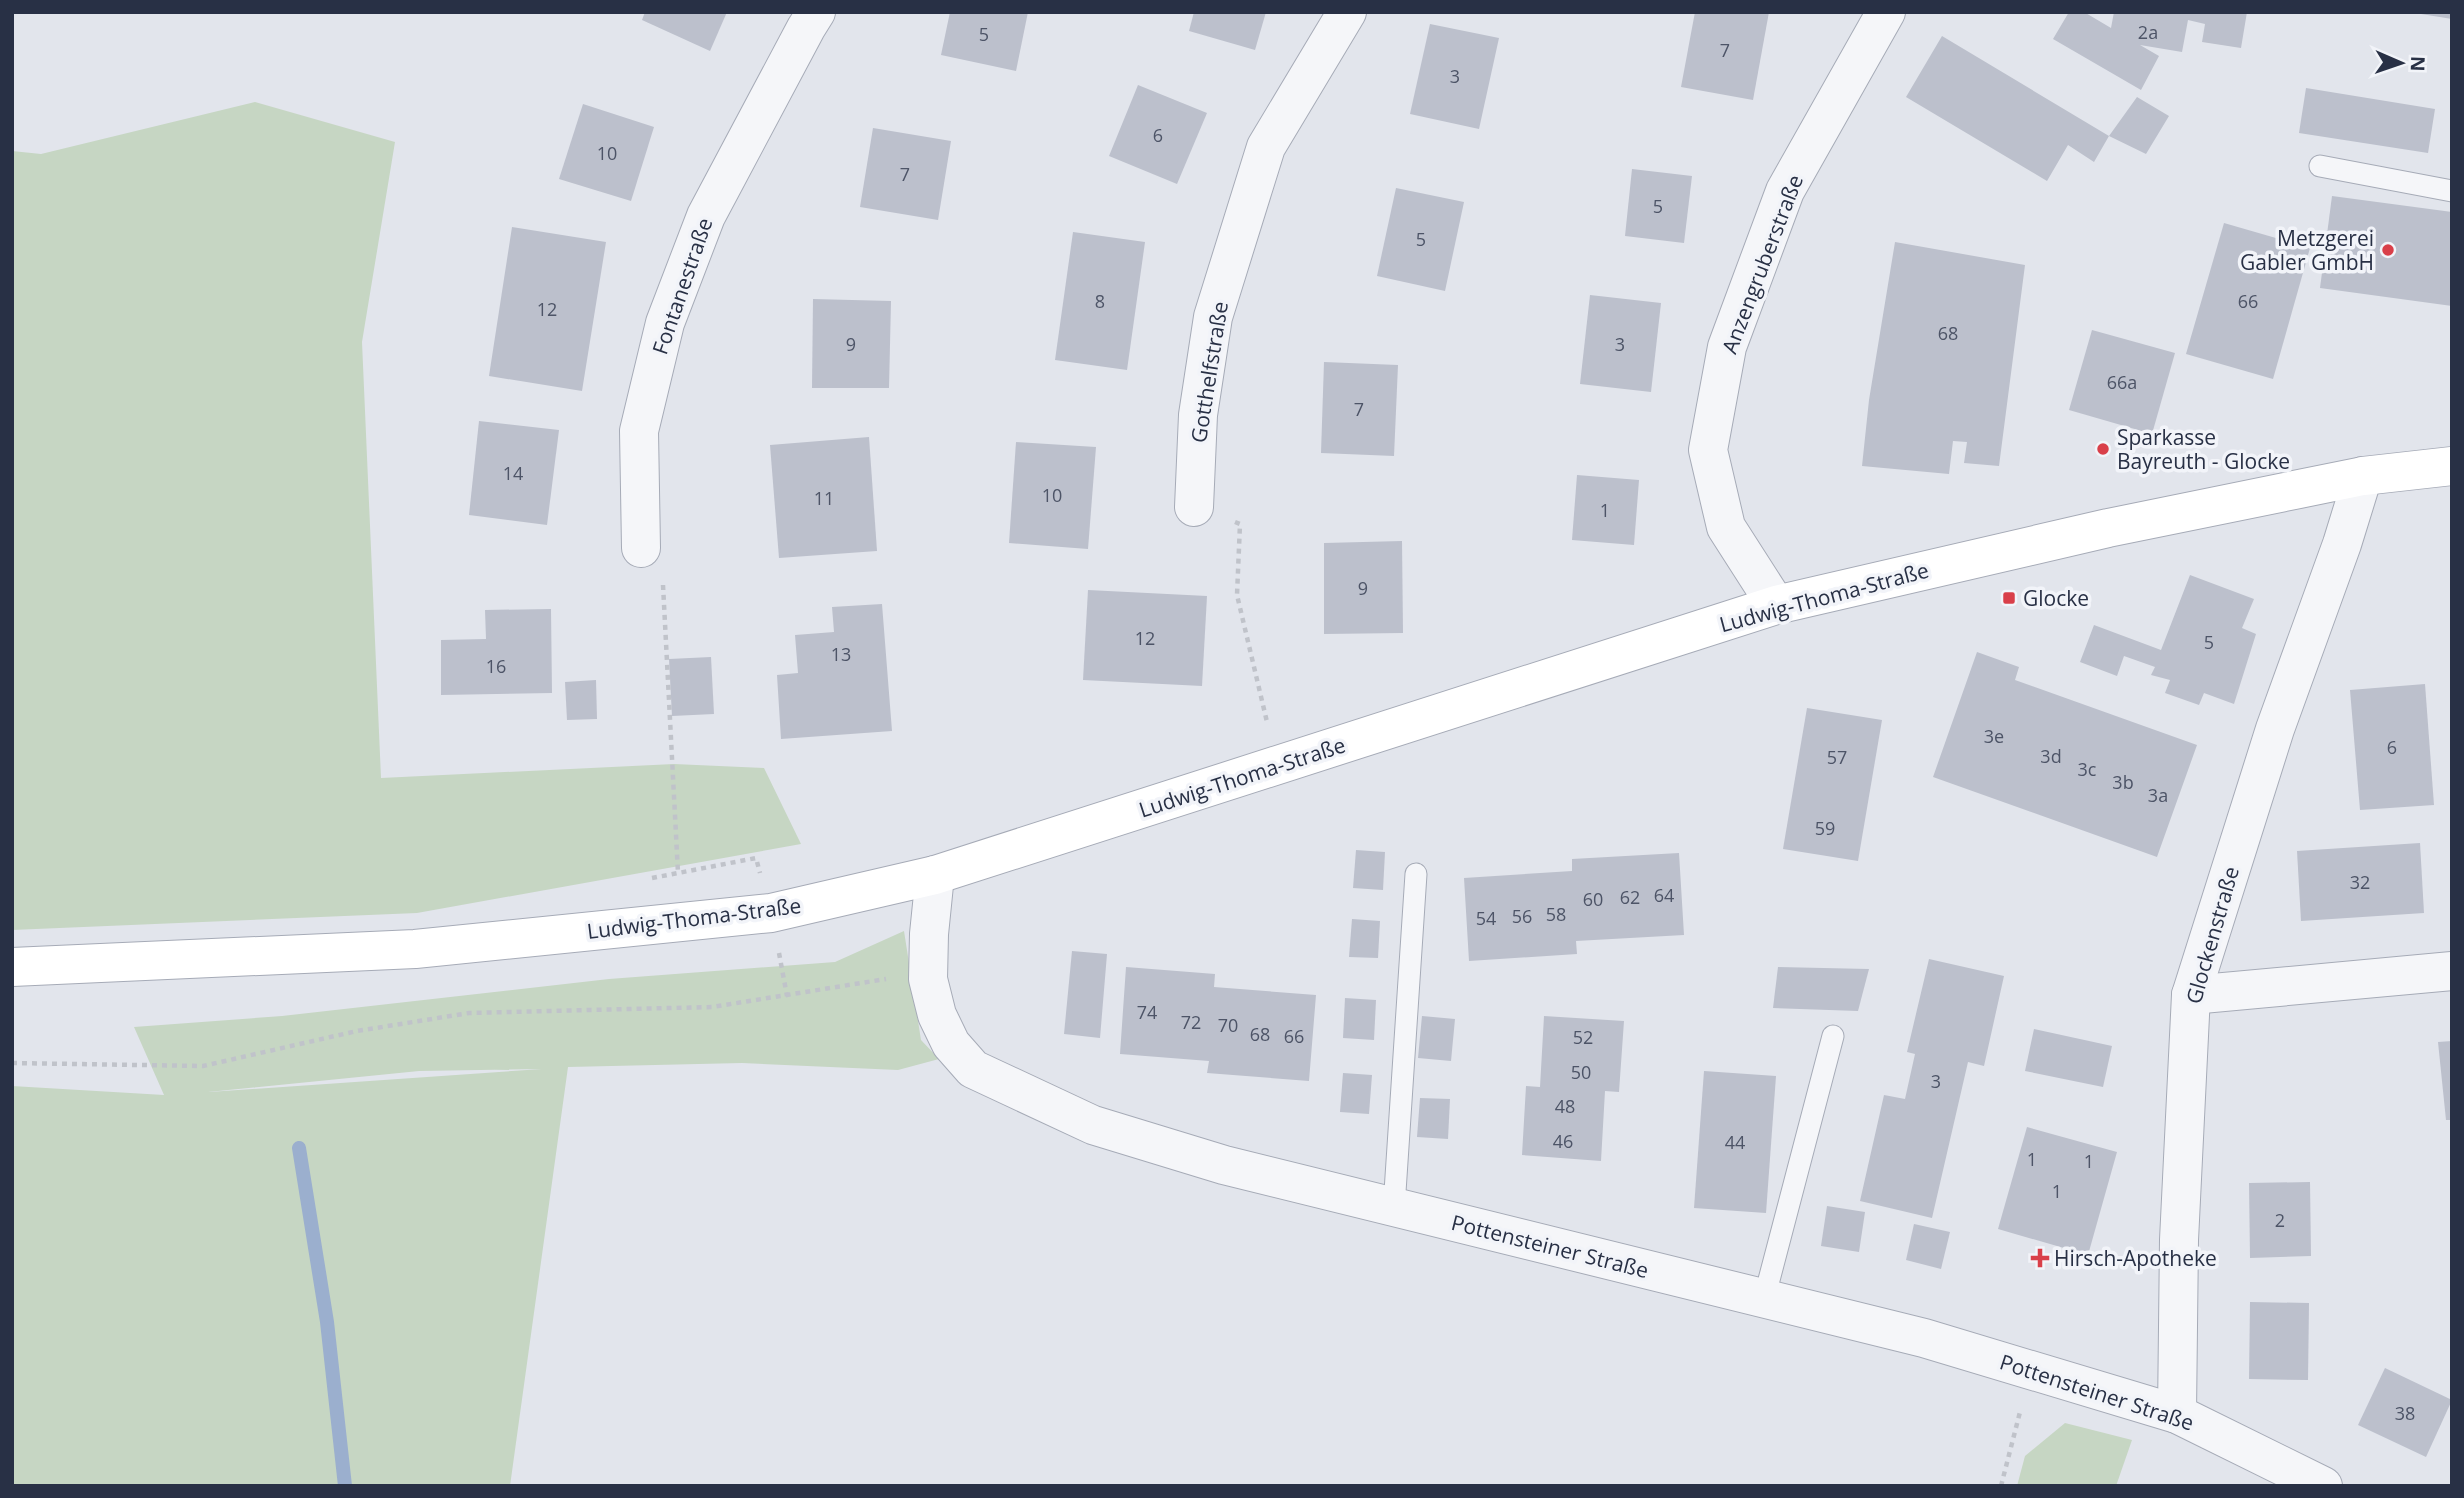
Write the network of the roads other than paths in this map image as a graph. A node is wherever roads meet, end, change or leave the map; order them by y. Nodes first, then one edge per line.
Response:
1 (817, 12) edge
2 (1347, 12) edge
3 (1886, 12) edge
4 (2320, 166) dead end
5 (2452, 191) edge
6 (2452, 443) edge
7 (2438, 468) edge
8 (2363, 476) junction
9 (1194, 507) road end
10 (641, 548) road end
11 (1776, 605) junction
12 (935, 874) junction
13 (1416, 874) dead end
14 (12, 967) edge
15 (2452, 971) edge
16 (2191, 995) junction
17 (1833, 1036) dead end
18 (1394, 1207) junction
19 (1764, 1299) junction
20 (2177, 1414) junction
21 (2323, 1486) edge

1 - 10 street, Fontanestraße
2 - 9 street, Gotthelfstraße
3 - 11 street, Anzengruberstraße
4 - 5 lane
6 - 7 street
7 - 8 street, Ludwig-Thoma-Straße
8 - 11 street, Ludwig-Thoma-Straße
8 - 16 street, Glockenstraße
11 - 12 street, Ludwig-Thoma-Straße
12 - 14 street, Ludwig-Thoma-Straße
12 - 18 street, Pottensteiner Straße
13 - 18 lane
15 - 16 street
16 - 20 street, Glockenstraße
17 - 19 lane
18 - 19 street, Pottensteiner Straße
19 - 20 street, Pottensteiner Straße
20 - 21 street, Pottensteiner Straße

